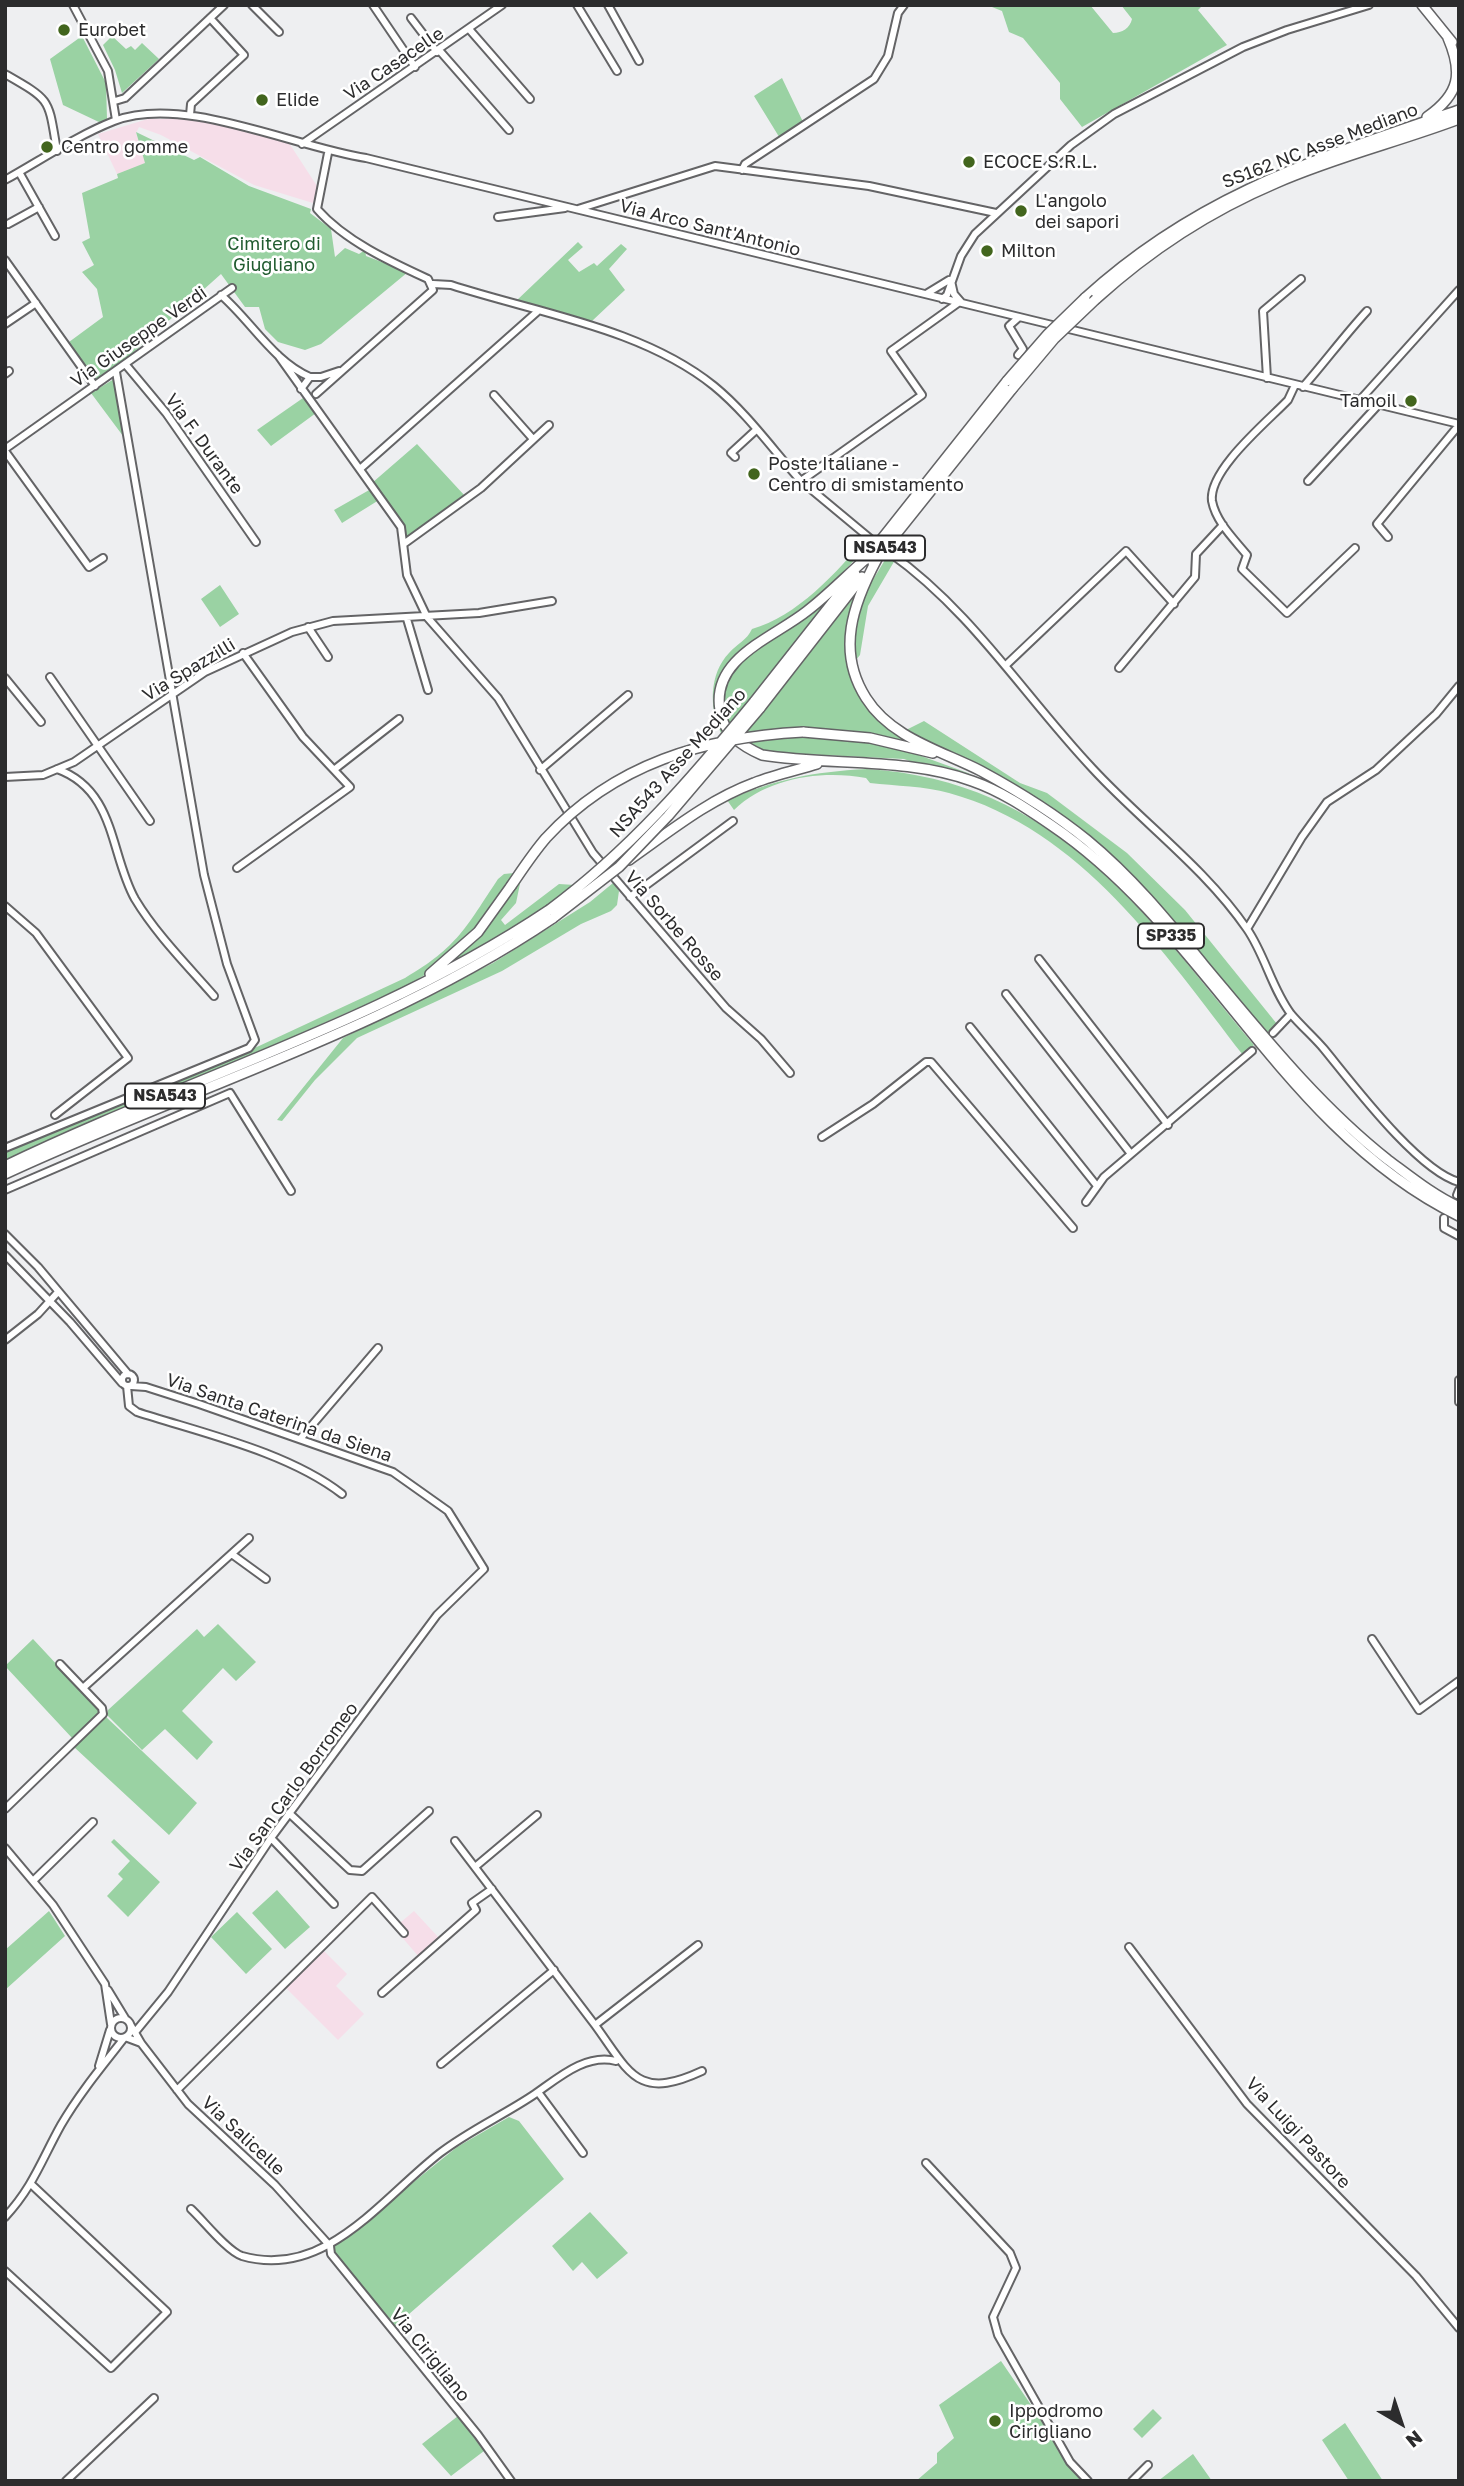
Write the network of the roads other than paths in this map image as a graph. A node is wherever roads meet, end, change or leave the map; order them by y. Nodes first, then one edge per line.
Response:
1 (73, 5) edge
2 (224, 5) edge
3 (252, 5) edge
4 (373, 5) edge
5 (502, 5) edge
6 (577, 5) edge
7 (608, 5) edge
8 (904, 5) edge
9 (1369, 5) edge
10 (1422, 5) edge
11 (210, 18) junction
12 (411, 18) dead end
13 (470, 29) junction
14 (279, 32) dead end
15 (1448, 38) junction
16 (1459, 50) edge
17 (438, 51) junction
18 (639, 61) dead end
19 (415, 66) junction
20 (617, 71) dead end
21 (5, 74) edge
22 (530, 99) dead end
23 (115, 101) junction
24 (1459, 110) edge
25 (190, 115) junction
26 (116, 120) junction
27 (1455, 122) edge
28 (1414, 126) junction
29 (509, 130) dead end
30 (302, 144) junction
31 (57, 151) junction
32 (328, 153) junction
33 (742, 170) junction
34 (19, 172) junction
35 (5, 180) edge
36 (39, 207) junction
37 (568, 207) junction
38 (577, 209) junction
39 (996, 213) junction
40 (498, 217) dead end
41 (8, 224) dead end
42 (55, 236) dead end
43 (5, 260) edge
44 (951, 279) junction
45 (1301, 279) dead end
46 (433, 284) junction
47 (232, 288) dead end
48 (1459, 289) edge
49 (221, 295) junction
50 (924, 295) junction
51 (942, 299) junction
52 (36, 303) junction
53 (960, 303) junction
54 (538, 311) junction
55 (1367, 311) dead end
56 (1017, 318) junction
57 (5, 324) edge
58 (278, 355) junction
59 (1018, 355) dead end
60 (126, 365) junction
61 (347, 366) junction
62 (116, 372) junction
63 (312, 378) junction
64 (1267, 379) junction
65 (1009, 385) junction
66 (96, 386) junction
67 (1299, 386) junction
68 (301, 389) junction
69 (316, 394) junction
70 (494, 395) dead end
71 (307, 398) junction
72 (1360, 400) junction
73 (1379, 404) junction
74 (548, 425) dead end
75 (1459, 425) edge
76 (756, 430) junction
77 (533, 439) junction
78 (5, 450) edge
79 (735, 457) dead end
80 (360, 469) junction
81 (801, 481) junction
82 (1308, 481) dead end
83 (1223, 525) junction
84 (1388, 537) dead end
85 (872, 540) dead end
86 (256, 542) dead end
87 (405, 543) junction
88 (1355, 548) dead end
89 (890, 553) dead end
90 (103, 558) dead end
91 (872, 558) junction
92 (552, 601) dead end
93 (1174, 604) junction
94 (427, 617) junction
95 (407, 619) junction
96 (309, 628) junction
97 (243, 653) junction
98 (328, 657) dead end
99 (1006, 665) junction
100 (1119, 668) dead end
101 (50, 677) dead end
102 (5, 678) edge
103 (1459, 686) edge
104 (428, 690) dead end
105 (172, 694) junction
106 (628, 695) dead end
107 (757, 705) junction
108 (399, 719) dead end
109 (41, 722) dead end
110 (917, 745) junction
111 (97, 746) junction
112 (825, 762) junction
113 (57, 769) junction
114 (335, 769) junction
115 (540, 770) junction
116 (5, 776) edge
117 (150, 821) dead end
118 (733, 821) dead end
119 (619, 867) junction
120 (237, 868) dead end
121 (630, 897) junction
122 (5, 906) edge
123 (551, 914) junction
124 (1247, 929) junction
125 (1038, 959) dead end
126 (403, 993) junction
127 (1006, 994) dead end
128 (214, 996) dead end
129 (1291, 1014) junction
130 (970, 1027) dead end
131 (1273, 1033) tunnel mouth
132 (1252, 1051) tunnel mouth
133 (790, 1073) dead end
134 (55, 1115) dead end
135 (1168, 1125) junction
136 (822, 1138) dead end
137 (5, 1148) edge
138 (1131, 1154) junction
139 (5, 1166) edge
140 (5, 1174) edge
141 (1459, 1182) edge
142 (1097, 1186) junction
143 (5, 1190) edge
144 (291, 1191) dead end
145 (1086, 1202) dead end
146 (1459, 1207) edge
147 (1459, 1216) edge
148 (1444, 1219) dead end
149 (1073, 1228) dead end
150 (5, 1234) edge
151 (1459, 1236) edge
152 (5, 1255) edge
153 (58, 1292) junction
154 (49, 1299) junction
155 (5, 1340) edge
156 (378, 1348) dead end
157 (111, 1355) junction
158 (104, 1362) junction
159 (1459, 1380) edge
160 (129, 1383) junction
161 (1459, 1402) edge
162 (301, 1438) junction
163 (342, 1494) dead end
164 (249, 1538) dead end
165 (233, 1555) junction
166 (484, 1569) joint
167 (266, 1578) dead end
168 (1372, 1639) dead end
169 (60, 1664) dead end
170 (1459, 1681) edge
171 (83, 1688) junction
172 (5, 1810) edge
173 (429, 1811) dead end
174 (289, 1814) junction
175 (537, 1815) dead end
176 (93, 1822) dead end
177 (271, 1839) junction
178 (455, 1841) dead end
179 (5, 1848) edge
180 (475, 1867) junction
181 (34, 1881) junction
182 (492, 1889) junction
183 (334, 1904) dead end
184 (404, 1933) dead end
185 (698, 1945) dead end
186 (1129, 1947) dead end
187 (554, 1970) junction
188 (105, 1984) junction
189 (382, 1993) dead end
190 (128, 2021) junction
191 (594, 2025) junction
192 (111, 2026) junction
193 (136, 2031) junction
194 (125, 2037) junction
195 (141, 2043) junction
196 (616, 2061) junction
197 (441, 2064) dead end
198 (702, 2071) dead end
199 (96, 2074) junction
200 (177, 2090) junction
201 (538, 2092) junction
202 (583, 2153) dead end
203 (926, 2163) dead end
204 (32, 2185) junction
205 (191, 2208) dead end
206 (5, 2217) edge
207 (330, 2246) junction
208 (5, 2271) edge
209 (1459, 2328) edge
210 (154, 2399) dead end
211 (1148, 2465) dead end
212 (66, 2481) edge
213 (511, 2481) edge
214 (1088, 2481) edge
215 (1132, 2481) edge

1 - 23 street
2 - 11 street
3 - 14 street
4 - 19 street
5 - 13 street, Via Casacelle
6 - 20 street
7 - 18 street
8 - 33 street
9 - 39 street
10 - 15 highway
11 - 23 street
11 - 25 street
12 - 17 street
13 - 17 street, Via Casacelle
13 - 22 street
15 - 16 highway
15 - 28 highway
17 - 19 street, Via Casacelle
17 - 29 street
19 - 30 street, Via Casacelle
21 - 31 street
23 - 26 street
24 - 28 highway, SS162 NC Asse Mediano
25 - 26 street, Via Arco Sant'Antonio
25 - 30 street, Via Arco Sant'Antonio
26 - 31 street
27 - 65 highway, SS162 NC Asse Mediano, bridge
28 - 65 highway, SS162 NC Asse Mediano, bridge
30 - 32 street, Via Arco Sant'Antonio
31 - 34 street
32 - 37 street, Via Arco Sant'Antonio
32 - 46 street
33 - 38 street
33 - 39 street
34 - 35 street
34 - 36 street
36 - 41 street
36 - 42 street
37 - 38 street, Via Arco Sant'Antonio
37 - 40 street
38 - 50 street, Via Arco Sant'Antonio
39 - 44 street
43 - 52 street
44 - 50 street
44 - 51 street
44 - 53 street
45 - 64 street
46 - 54 street
46 - 61 street
47 - 49 street
48 - 72 street
49 - 58 street, Via Giuseppe Verdi
49 - 60 street, Via Giuseppe Verdi
50 - 51 street, Via Arco Sant'Antonio
51 - 53 street, Via Arco Sant'Antonio
52 - 57 street
52 - 66 street
53 - 56 street, Via Arco Sant'Antonio
53 - 81 street
54 - 76 street
54 - 80 street
55 - 67 street
56 - 59 street
56 - 64 street, Via Arco Sant'Antonio
58 - 63 street, Via Giuseppe Verdi
58 - 68 street, Via Giuseppe Verdi
60 - 62 street, Via Giuseppe Verdi
60 - 86 street, Via F. Durante
61 - 63 street
61 - 69 street
62 - 66 street, Via Giuseppe Verdi
62 - 105 street
63 - 68 street
63 - 69 street
64 - 67 street, Via Arco Sant'Antonio
65 - 91 highway, NSA543 Asse Mediano / NSA543
66 - 78 street, Via Giuseppe Verdi
67 - 72 street, Via Arco Sant'Antonio
67 - 83 street
68 - 71 street, Via Giuseppe Verdi
69 - 71 street
70 - 77 street
71 - 80 street, Via Sorbe Rosse
72 - 73 street, Via Arco Sant'Antonio
73 - 75 street, Via Arco Sant'Antonio
73 - 82 street
74 - 77 street
75 - 84 street, Via Arco Sant'Antonio
76 - 79 street
76 - 81 street
77 - 87 street
78 - 90 street
80 - 87 street, Via Sorbe Rosse
81 - 85 street
83 - 88 street
83 - 93 street
87 - 94 street, Via Sorbe Rosse
89 - 99 street
91 - 107 highway, NSA543 Asse Mediano / NSA543
91 - 110 highway, NSA543
91 - 112 highway, NSA543
92 - 94 street
93 - 99 street
93 - 100 street
94 - 95 street
94 - 115 street, Via Sorbe Rosse
95 - 96 street
95 - 104 street
96 - 97 street, Via Spazzilli
96 - 98 street
97 - 105 street, Via Spazzilli
97 - 114 street
99 - 124 street
101 - 111 street
102 - 109 street
103 - 124 street
105 - 111 street, Via Spazzilli
105 - 137 street
106 - 115 street
107 - 119 highway, NSA543 Asse Mediano / NSA543, bridge
107 - 123 highway, NSA543 Asse Mediano / NSA543, bridge
108 - 114 street
110 - 126 highway, NSA543, bridge
110 - 146 highway, SP335
111 - 113 street, Via Spazzilli
111 - 117 street
112 - 119 highway, NSA543, bridge
112 - 147 highway, SP335
113 - 116 street, Via Spazzilli
113 - 128 street
114 - 120 street
115 - 121 street, Via Sorbe Rosse
118 - 121 street
119 - 123 highway, NSA543 Asse Mediano / NSA543, bridge
121 - 133 street, Via Sorbe Rosse
122 - 134 street
123 - 126 highway, NSA543 Asse Mediano / NSA543
123 - 140 highway, NSA543 Asse Mediano / NSA543
124 - 129 street
125 - 135 street
126 - 139 highway, NSA543 Asse Mediano / NSA543
127 - 138 street
129 - 131 street
129 - 141 street
130 - 142 street
132 - 135 street
135 - 138 street
136 - 149 street
138 - 142 street
142 - 145 street
143 - 144 street
148 - 151 street
150 - 153 street
152 - 154 street
153 - 154 street
153 - 157 street
154 - 155 street
154 - 158 street
156 - 162 street
157 - 158 street
157 - 160 street
158 - 160 street
159 - 161 street
160 - 162 street, Via Santa Caterina da Siena
160 - 163 street
162 - 166 street, Via Santa Caterina da Siena
164 - 165 street
165 - 167 street
165 - 171 street
166 - 174 street, Via San Carlo Borromeo
168 - 170 street
169 - 171 street
171 - 172 street
173 - 174 street
174 - 177 street, Via San Carlo Borromeo
175 - 180 street
176 - 181 street
177 - 183 street
177 - 193 street, Via San Carlo Borromeo
178 - 180 street
179 - 181 street, Via Salicelle
180 - 182 street
181 - 188 street, Via Salicelle
182 - 187 street
182 - 189 street
184 - 200 street
185 - 191 street
186 - 209 street, Via Luigi Pastore
187 - 191 street
187 - 197 street
188 - 190 street, Via Salicelle
188 - 192 street
190 - 192 street
190 - 193 street, Via Salicelle
190 - 194 street
191 - 196 street
192 - 194 street
192 - 199 street
193 - 195 street, Via Salicelle
194 - 195 street
194 - 199 street
195 - 200 street, Via Salicelle
196 - 198 street
196 - 201 street
199 - 204 street
200 - 207 street, Via Salicelle
201 - 202 street
201 - 207 street
203 - 214 street
204 - 206 street
204 - 208 street
205 - 207 street
207 - 213 street, Via Cirigliano
210 - 212 street
211 - 215 street

